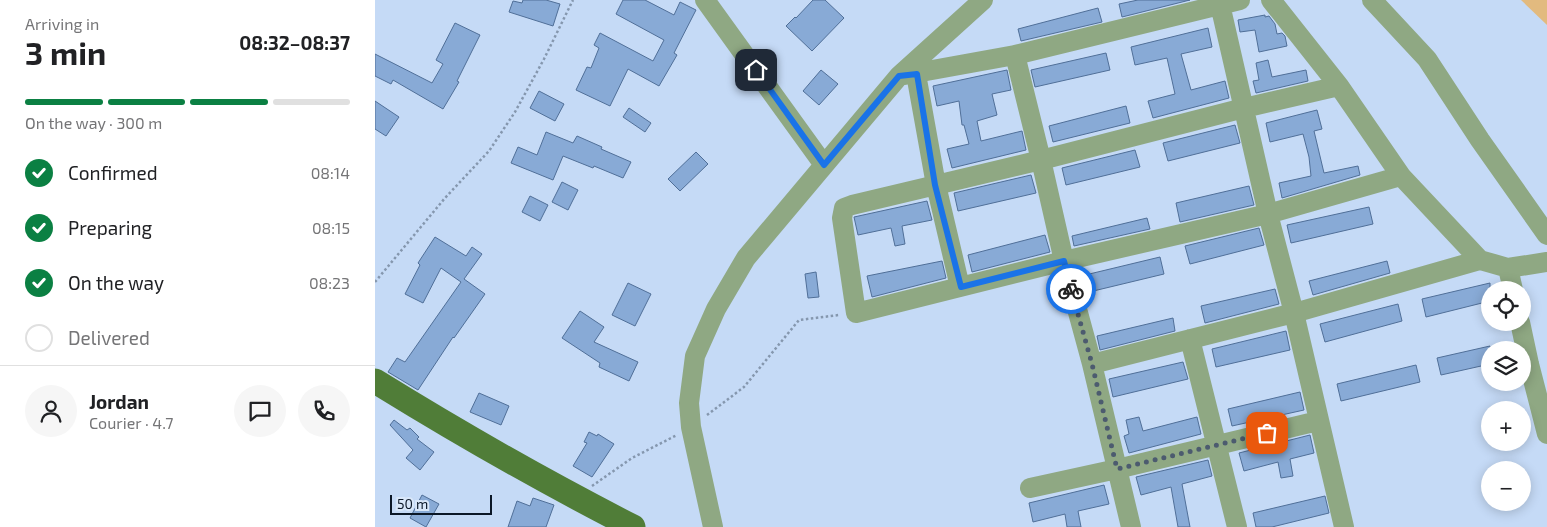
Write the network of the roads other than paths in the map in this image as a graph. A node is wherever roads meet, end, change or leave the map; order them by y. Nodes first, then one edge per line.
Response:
1 (705, 0) edge
2 (983, 0) edge
3 (1240, 0) edge
4 (1271, 0) edge
5 (1371, 0) edge
6 (1220, 2) edge
7 (1015, 55) junction
8 (908, 75) junction
9 (1339, 86) junction
10 (1245, 108) junction
11 (1041, 160) junction
12 (824, 165) junction
13 (1401, 176) junction
14 (935, 185) junction
15 (1269, 214) junction
16 (1547, 235) edge
17 (1480, 260) junction
18 (1064, 261) junction
19 (1547, 262) edge
20 (1508, 268) junction
21 (1511, 281) edge
22 (961, 287) junction
23 (1294, 313) junction
24 (1522, 331) edge
25 (1191, 339) junction
26 (1092, 364) junction
27 (375, 381) edge
28 (1318, 421) junction
29 (1547, 434) edge
30 (1216, 446) junction
31 (1117, 469) junction
32 (1030, 488) dead end
33 (633, 527) edge
34 (713, 527) edge
35 (1131, 527) edge
36 (1237, 527) edge
37 (1344, 527) edge

1 - 12 street
2 - 8 street
3 - 6 street
4 - 9 street
5 - 16 street
6 - 7 street
6 - 10 street
7 - 8 street
7 - 11 street
8 - 12 street
8 - 14 street
9 - 10 street
9 - 13 street
10 - 11 street
10 - 15 street
11 - 14 street
11 - 18 street
12 - 34 street
13 - 15 street
13 - 17 street
14 - 22 street
14 - 22 street
15 - 18 street
15 - 23 street
17 - 20 street
17 - 23 street
18 - 22 street
18 - 26 street
19 - 20 street
20 - 21 street
23 - 25 street
23 - 28 street
24 - 29 street
25 - 26 street
25 - 30 street
26 - 31 street
27 - 33 main road
28 - 30 street
28 - 37 street
30 - 31 street
30 - 36 street
31 - 32 street
31 - 35 street

